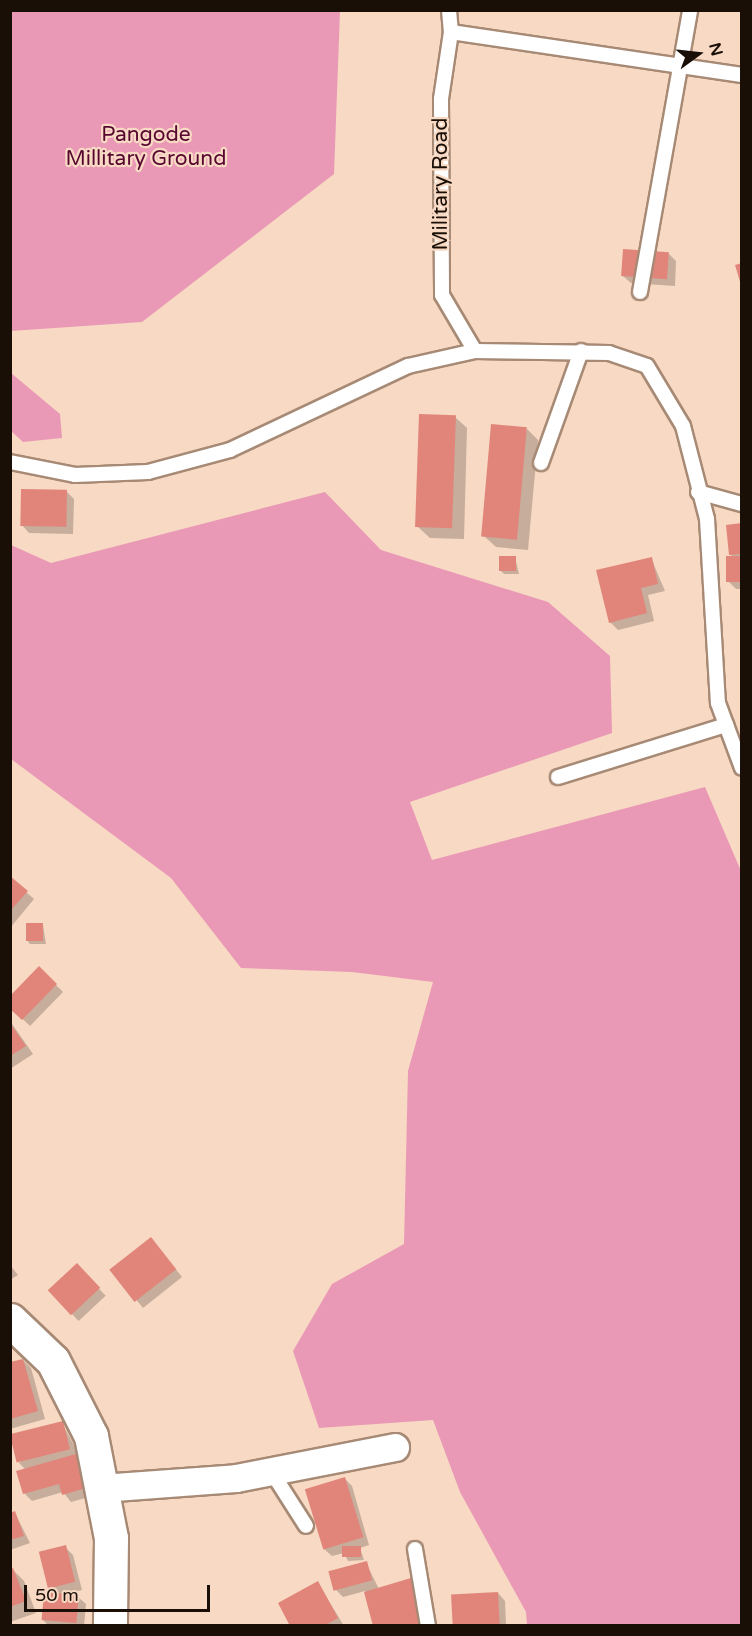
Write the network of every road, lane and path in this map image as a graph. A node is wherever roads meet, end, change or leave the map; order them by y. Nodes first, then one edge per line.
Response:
1 (448, 10) edge
2 (690, 10) edge
3 (451, 32) junction
4 (684, 66) junction
5 (741, 75) edge
6 (640, 292) dead end
7 (475, 351) junction
8 (581, 351) junction
9 (10, 462) edge
10 (541, 463) dead end
11 (698, 492) junction
12 (741, 504) edge
13 (726, 724) junction
14 (741, 768) edge
15 (558, 777) dead end
16 (12, 1324) edge
17 (395, 1447) dead end
18 (271, 1472) junction
19 (101, 1488) junction
20 (306, 1526) dead end
21 (415, 1549) dead end
22 (110, 1626) edge
23 (428, 1626) edge

1 - 3 lane, Military Road
2 - 4 lane
3 - 4 lane
3 - 7 lane, Military Road
4 - 5 lane
4 - 6 lane
7 - 8 lane
7 - 9 lane
8 - 10 lane
8 - 11 lane
11 - 12 lane
11 - 13 lane
13 - 14 lane
13 - 15 lane
16 - 19 street
17 - 18 street
18 - 19 street
18 - 20 lane
19 - 22 street
21 - 23 lane

